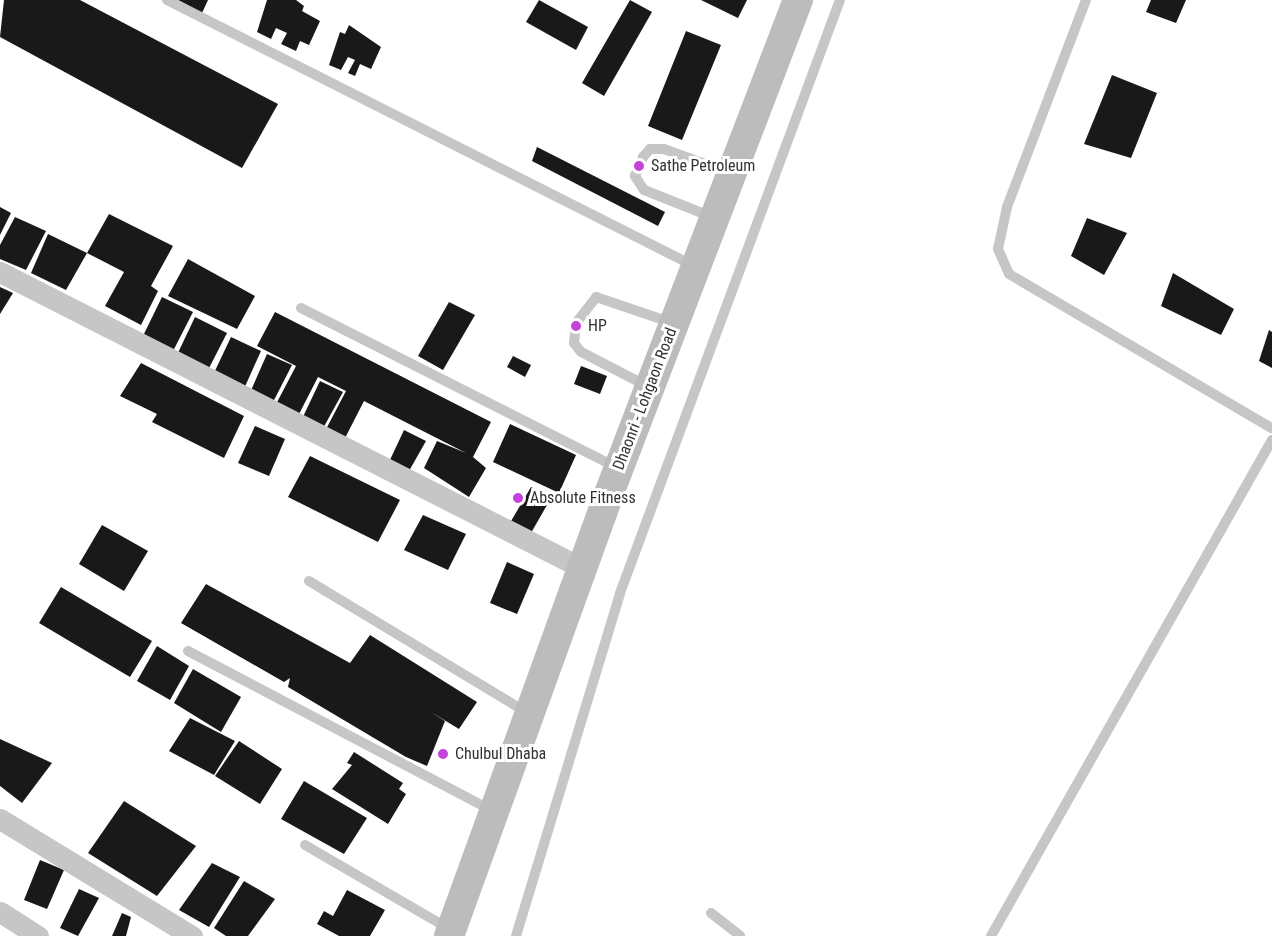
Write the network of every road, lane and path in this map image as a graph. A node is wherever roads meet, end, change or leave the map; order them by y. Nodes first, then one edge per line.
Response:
1 (167, 0) edge
2 (798, 0) edge
3 (840, 0) edge
4 (1086, 0) edge
5 (732, 173) junction
6 (715, 219) junction
7 (696, 268) junction
8 (0, 272) edge
9 (301, 308) dead end
10 (675, 323) junction
11 (650, 387) junction
12 (1272, 429) edge
13 (1272, 441) edge
14 (618, 469) junction
15 (582, 568) junction
16 (309, 581) dead end
17 (188, 651) dead end
18 (529, 713) junction
19 (494, 812) junction
20 (0, 819) edge
21 (305, 845) dead end
22 (0, 912) edge
23 (711, 913) dead end
24 (450, 933) edge
25 (38, 936) edge
26 (192, 936) edge
27 (516, 936) edge
28 (740, 936) edge
29 (992, 936) edge

1 - 7 lane
2 - 5 main road, Dhaonri - Lohgaon Road
3 - 27 lane
4 - 12 lane
5 - 6 main road, Dhaonri - Lohgaon Road
5 - 6 lane
6 - 7 main road, Dhaonri - Lohgaon Road
7 - 10 main road, Dhaonri - Lohgaon Road
8 - 15 street
9 - 14 lane
10 - 11 main road, Dhaonri - Lohgaon Road
10 - 11 lane
11 - 14 main road, Dhaonri - Lohgaon Road
13 - 29 lane
14 - 15 main road, Dhaonri - Lohgaon Road
15 - 18 main road, Dhaonri - Lohgaon Road
16 - 18 lane
17 - 19 lane
18 - 19 main road, Dhaonri - Lohgaon Road
19 - 24 main road, Dhaonri - Lohgaon Road
20 - 26 street
21 - 24 lane
22 - 25 street
23 - 28 lane

